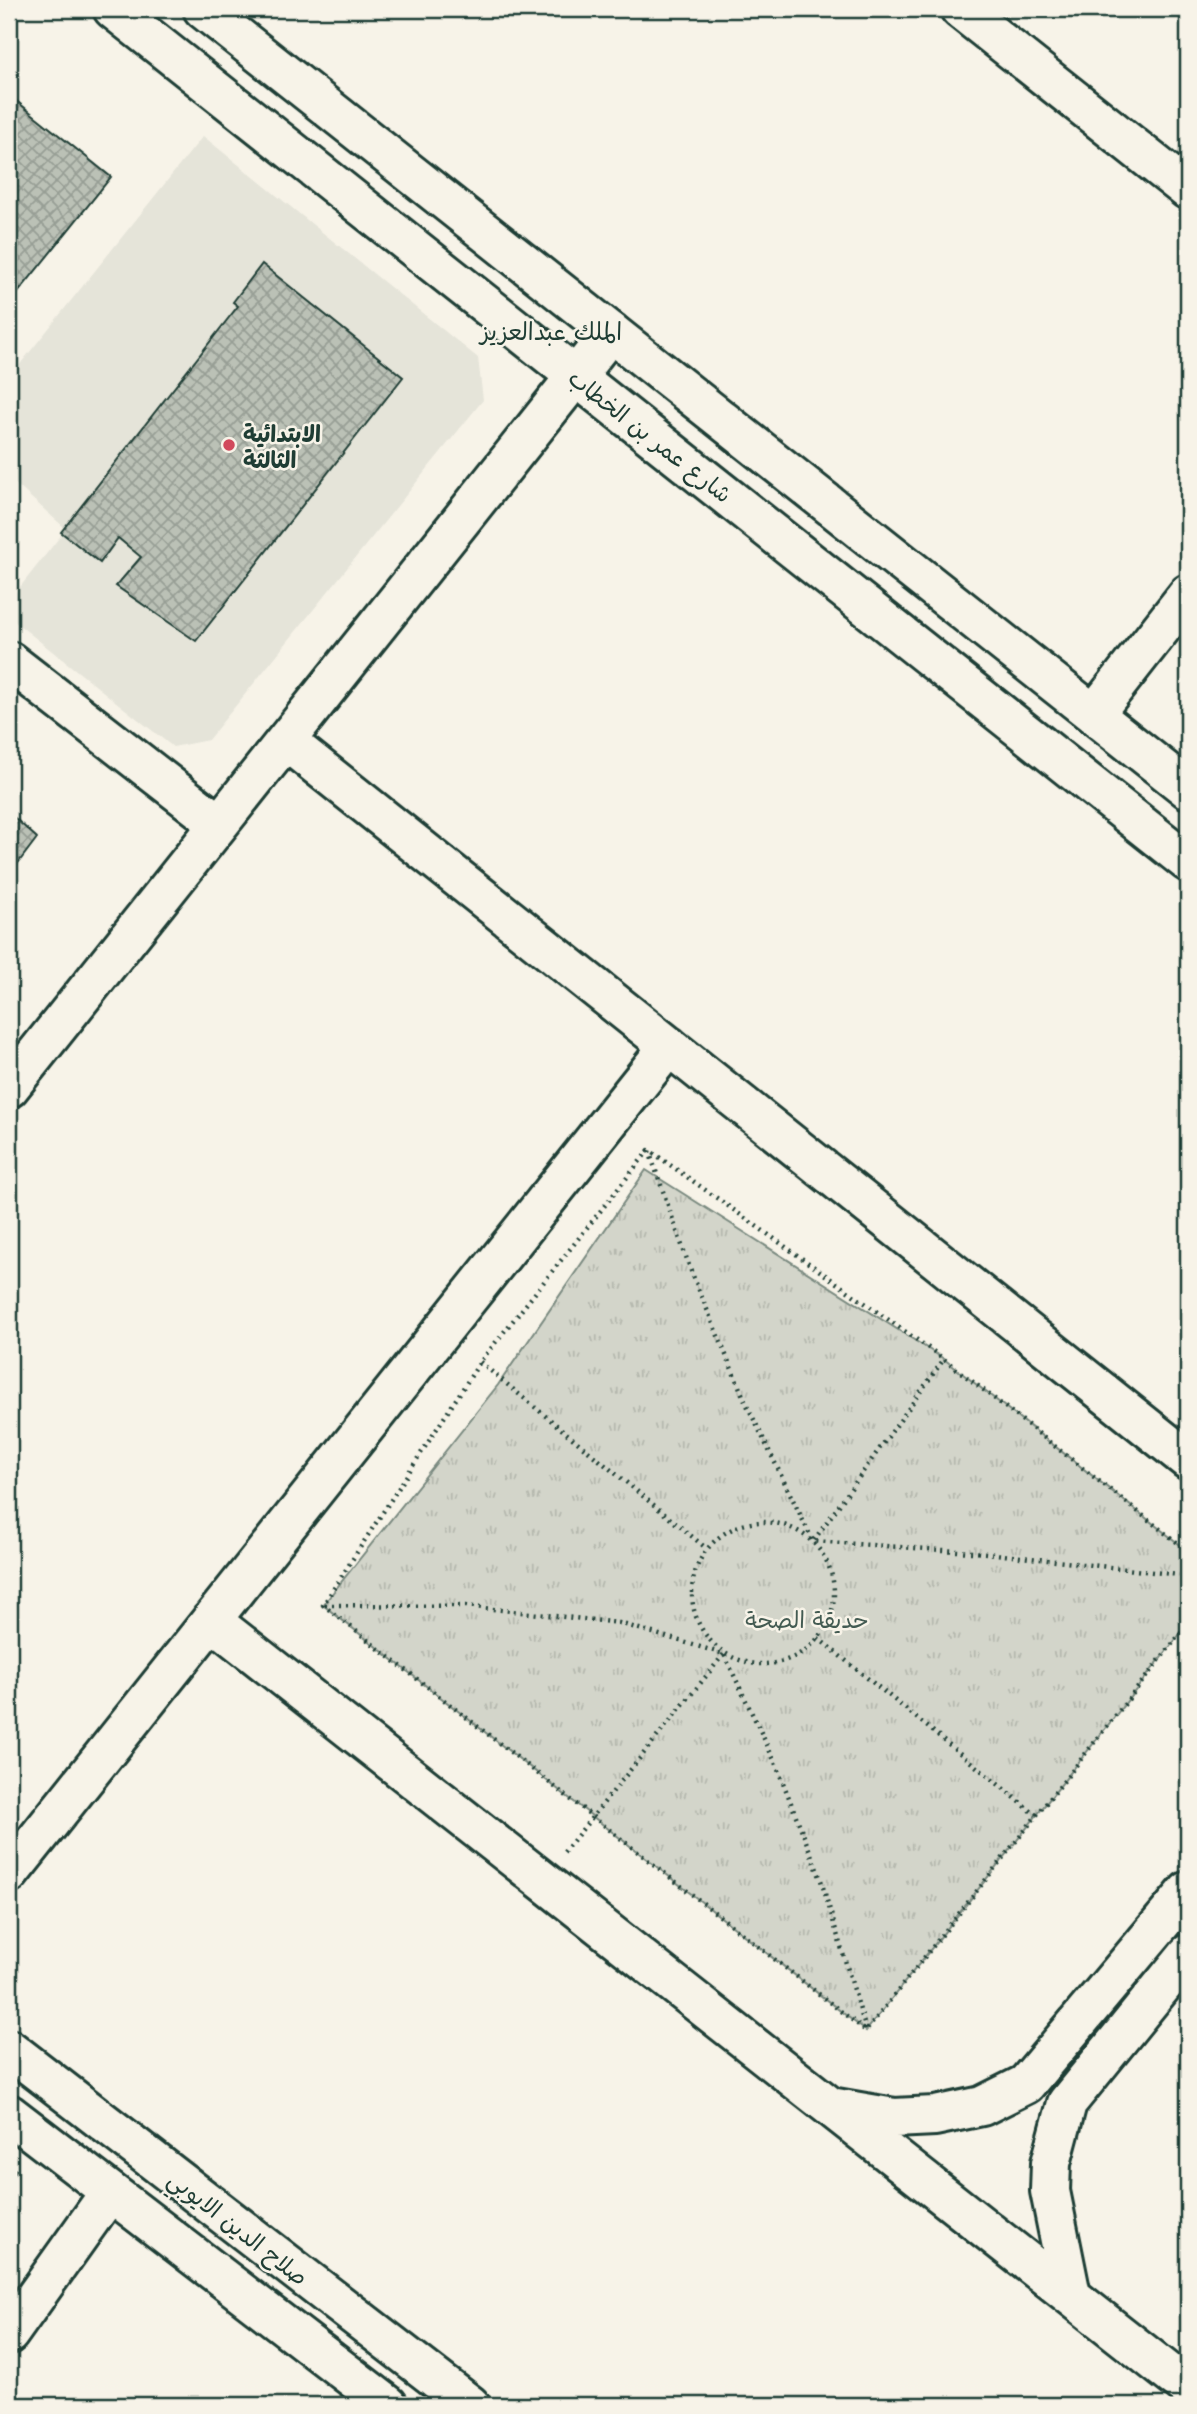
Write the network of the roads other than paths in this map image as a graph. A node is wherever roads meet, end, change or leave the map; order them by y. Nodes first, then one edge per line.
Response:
1 (113, 9) edge
2 (203, 9) edge
3 (960, 9) edge
4 (1188, 190) edge
5 (611, 332) junction
6 (576, 376) junction
7 (1188, 594) edge
8 (9, 661) edge
9 (1094, 714) junction
10 (286, 741) junction
11 (1188, 789) edge
12 (219, 824) junction
13 (1188, 862) edge
14 (669, 1046) junction
15 (9, 1088) edge
16 (1188, 1460) edge
17 (211, 1620) junction
18 (9, 1874) edge
19 (1188, 1891) edge
20 (1188, 1954) edge
21 (9, 2049) edge
22 (831, 2107) junction
23 (9, 2114) edge
24 (110, 2192) junction
25 (1071, 2295) junction
26 (9, 2334) edge
27 (1188, 2388) edge
28 (388, 2405) edge
29 (470, 2405) edge

1 - 6 street, شارع عمر بن الخطاب
2 - 5 street
3 - 4 street
5 - 6 street
5 - 9 street
6 - 10 street
6 - 13 street, شارع عمر بن الخطاب
7 - 9 street
8 - 12 street
9 - 11 street
10 - 12 street
10 - 14 street
12 - 15 street
14 - 16 street
14 - 17 street
17 - 18 street
17 - 22 street
19 - 22 street
20 - 25 street
21 - 29 street, صلاح الدين الايوبي
22 - 25 street
23 - 24 street
24 - 26 street
24 - 28 street
25 - 27 street

